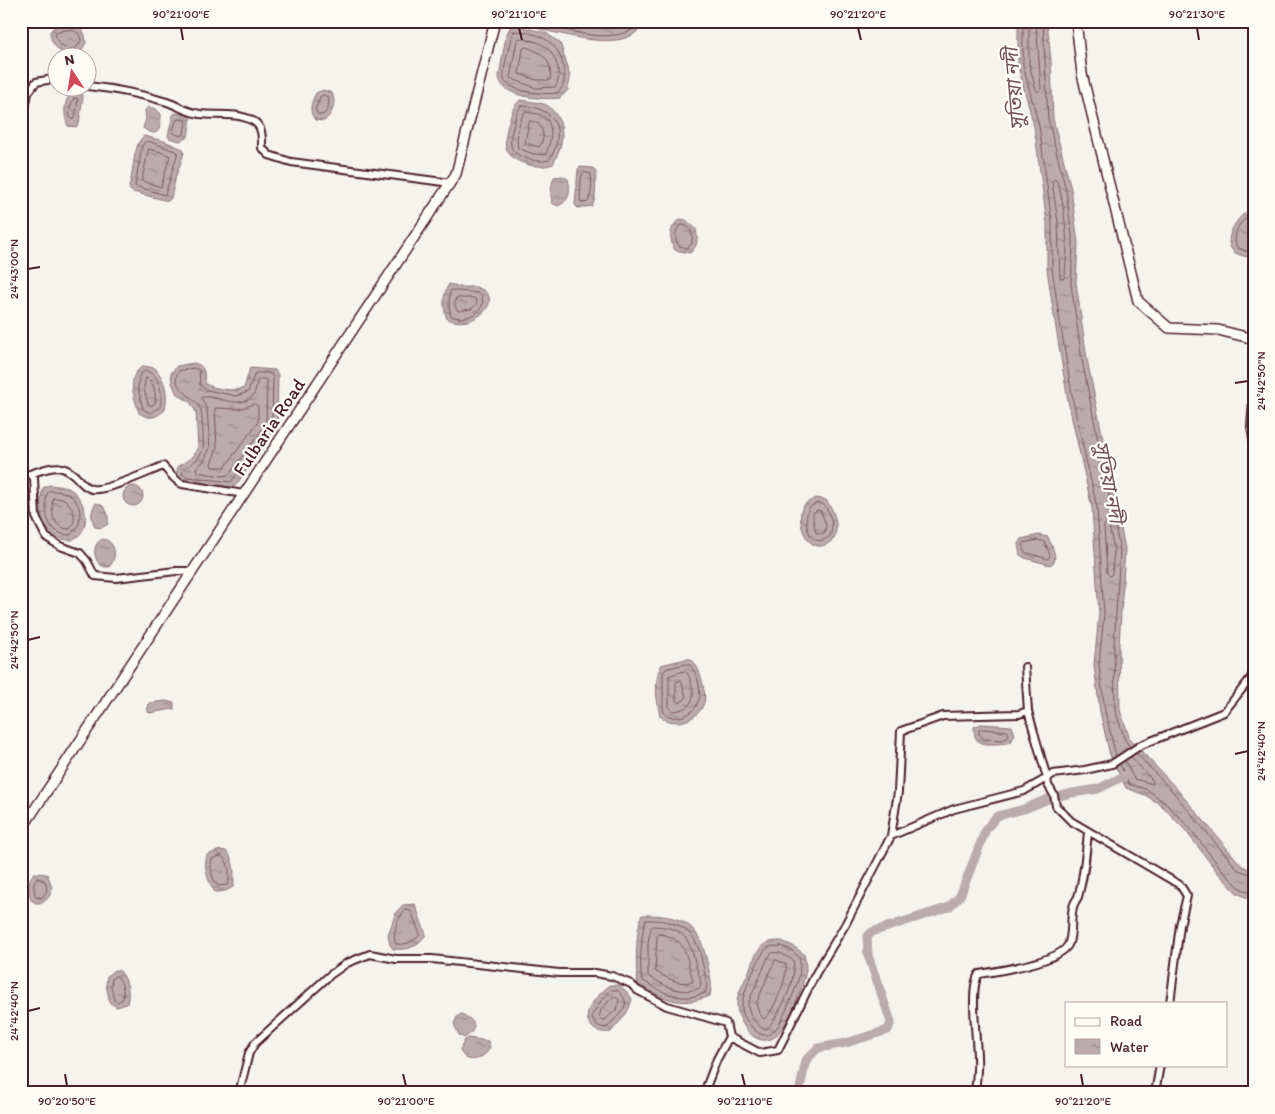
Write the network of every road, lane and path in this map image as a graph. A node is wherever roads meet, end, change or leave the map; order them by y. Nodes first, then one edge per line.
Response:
1 (495, 21) edge
2 (1076, 21) edge
3 (48, 80) edge
4 (98, 87) edge
5 (21, 128) edge
6 (451, 182) junction
7 (1254, 338) edge
8 (1254, 387) edge
9 (1254, 443) edge
10 (30, 474) junction
11 (21, 475) edge
12 (244, 494) junction
13 (193, 570) junction
14 (1025, 667) dead end
15 (1254, 672) edge
16 (1028, 711) junction
17 (1046, 778) junction
18 (21, 830) edge
19 (1088, 832) junction
20 (891, 836) junction
21 (1170, 1002) edge
22 (729, 1037) junction
23 (1160, 1066) edge
24 (239, 1093) edge
25 (704, 1093) edge
26 (975, 1093) edge
27 (1155, 1093) edge

1 - 6 main road, Fulbaria Road
2 - 7 main road
3 - 5 street
4 - 6 street
6 - 12 main road, Fulbaria Road
8 - 9 street
10 - 11 street
10 - 12 street
10 - 13 street
12 - 13 main road, Fulbaria Road
13 - 18 main road, Fulbaria Road
14 - 16 street
15 - 17 street
16 - 17 street
16 - 20 street
17 - 19 street
17 - 20 street
19 - 21 street
19 - 26 street
20 - 22 street
22 - 24 street
22 - 25 street
23 - 27 street

